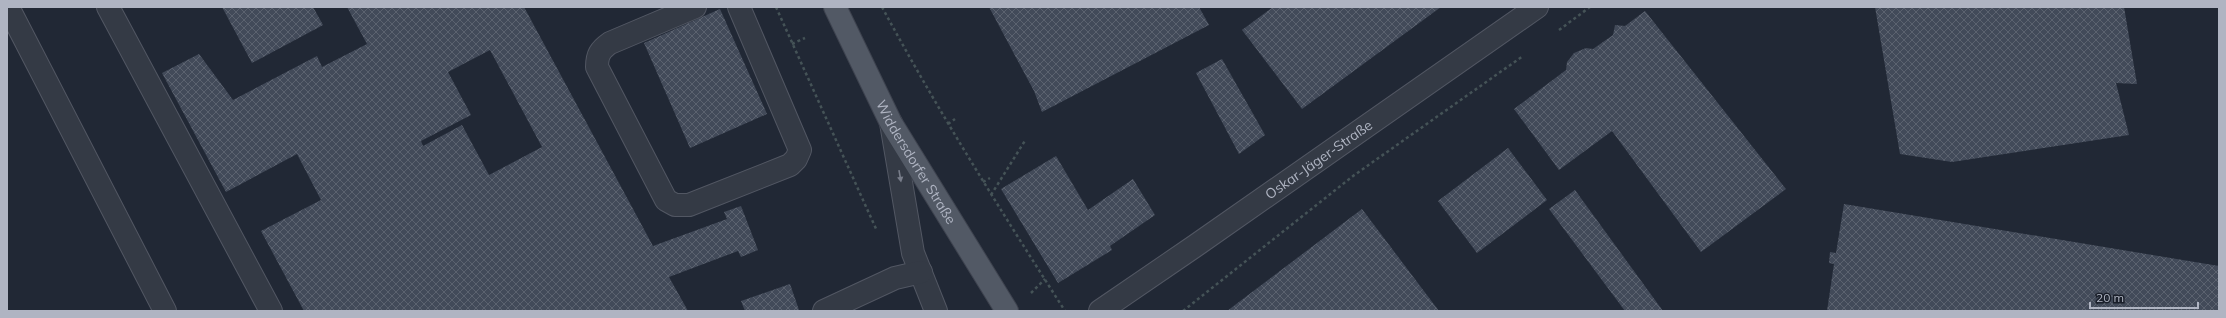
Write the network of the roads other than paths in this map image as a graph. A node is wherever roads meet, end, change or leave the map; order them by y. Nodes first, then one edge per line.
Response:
1 (8, 7) edge
2 (108, 7) edge
3 (695, 7) edge
4 (739, 7) edge
5 (835, 7) edge
6 (1537, 7) edge
7 (891, 123) junction
8 (921, 272) junction
9 (165, 311) edge
10 (271, 311) edge
11 (824, 311) edge
12 (936, 311) edge
13 (1007, 311) edge
14 (1100, 311) edge

1 - 9 street
2 - 10 street
3 - 4 street
5 - 7 main road, Widdersdorfer Straße
6 - 14 street, Oskar-Jäger-Straße
7 -> 8 street
7 - 13 main road, Widdersdorfer Straße
8 - 11 street
8 - 12 street

